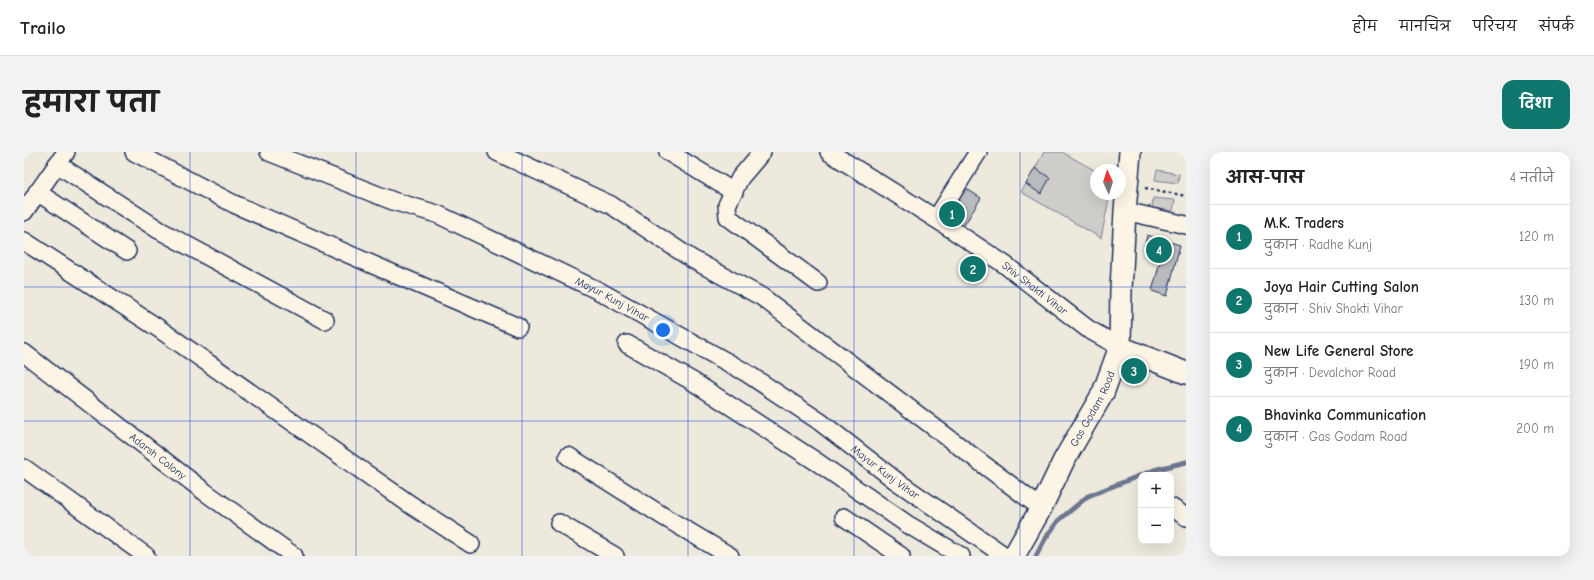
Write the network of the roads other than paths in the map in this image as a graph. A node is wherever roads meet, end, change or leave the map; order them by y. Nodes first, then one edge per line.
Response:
1 (134, 152) edge
2 (269, 152) edge
3 (497, 152) edge
4 (668, 152) edge
5 (762, 152) edge
6 (978, 152) edge
7 (1130, 152) edge
8 (837, 154) edge
9 (62, 158) edge
10 (37, 192) junction
11 (734, 192) junction
12 (1125, 211) junction
13 (24, 212) edge
14 (936, 219) junction
15 (1186, 225) edge
16 (24, 241) edge
17 (127, 251) dead end
18 (818, 283) dead end
19 (325, 320) dead end
20 (518, 327) dead end
21 (627, 344) dead end
22 (1120, 347) junction
23 (24, 354) edge
24 (1186, 373) edge
25 (568, 456) dead end
26 (24, 468) edge
27 (1041, 508) junction
28 (1172, 508) edge
29 (1186, 517) edge
30 (844, 518) dead end
31 (559, 524) dead end
32 (472, 544) dead end
33 (146, 556) edge
34 (294, 556) edge
35 (615, 556) edge
36 (730, 556) edge
37 (901, 556) edge
38 (961, 556) edge
39 (1005, 556) edge
40 (1014, 556) edge

1 - 20 street
2 - 39 street, Mayur Kunj Vihar
3 - 27 street
4 - 11 street
5 - 11 street
6 - 14 street
7 - 12 main road, Gas Godam Road
8 - 14 street, Shiv Shakti Vihar
9 - 10 street
9 - 19 street
10 - 13 street
10 - 17 street
11 - 18 street
12 - 15 street
12 - 22 main road, Gas Godam Road
14 - 22 street, Shiv Shakti Vihar
16 - 32 street
21 - 38 street
22 - 24 main road
22 - 27 main road, Gas Godam Road
23 - 34 street, Adarsh Colony
25 - 36 street
26 - 33 street
27 - 40 main road, Gas Godam Road
28 - 29 street
30 - 37 street
31 - 35 street

